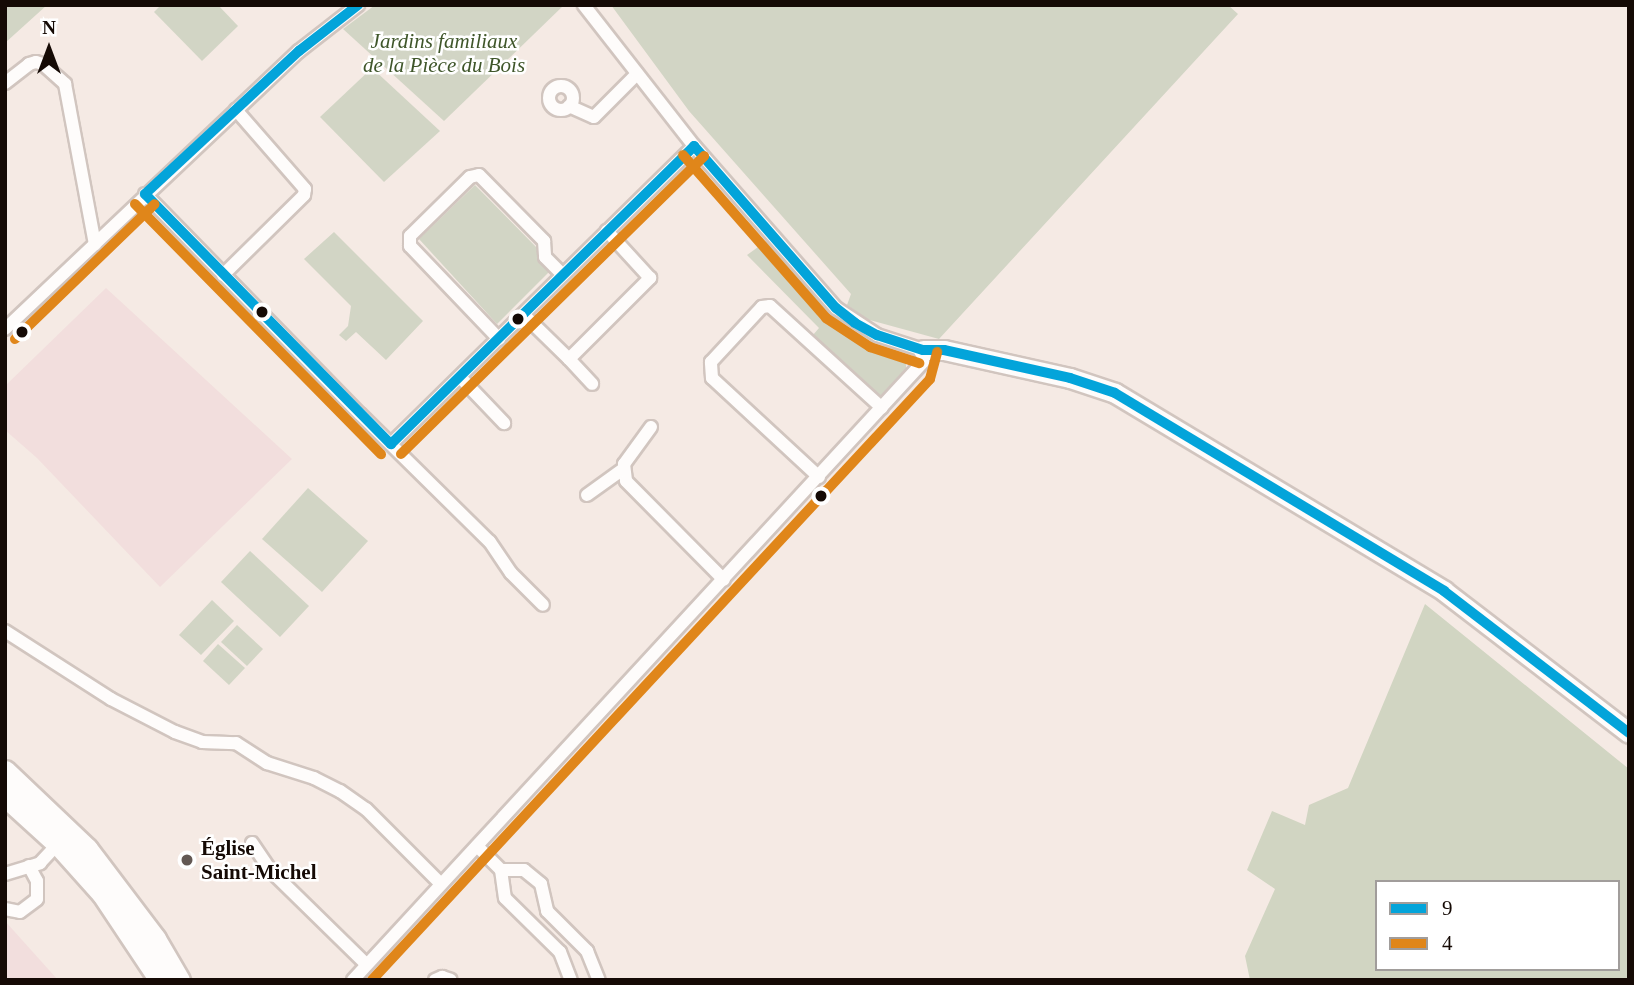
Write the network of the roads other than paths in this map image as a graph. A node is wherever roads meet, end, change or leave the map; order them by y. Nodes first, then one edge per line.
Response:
1 (358, 5) edge
2 (584, 5) edge
3 (637, 74) junction
4 (5, 83) edge
5 (569, 106) dead end
6 (236, 110) junction
7 (694, 146) junction
8 (145, 194) junction
9 (607, 231) junction
10 (95, 244) junction
11 (223, 275) junction
12 (564, 275) junction
13 (524, 314) junction
14 (5, 329) edge
15 (499, 339) junction
16 (923, 350) junction
17 (569, 359) junction
18 (460, 377) junction
19 (592, 384) dead end
20 (882, 408) junction
21 (504, 423) dead end
22 (651, 427) dead end
23 (391, 444) junction
24 (623, 469) junction
25 (819, 477) junction
26 (587, 495) dead end
27 (723, 580) junction
28 (543, 605) dead end
29 (5, 631) edge
30 (1629, 733) edge
31 (5, 771) edge
32 (5, 796) edge
33 (252, 843) dead end
34 (58, 844) junction
35 (477, 846) junction
36 (29, 866) junction
37 (501, 870) junction
38 (5, 874) edge
39 (441, 884) junction
40 (5, 909) edge
41 (366, 964) junction
42 (160, 980) edge
43 (179, 980) edge
44 (354, 980) edge
45 (435, 980) edge
46 (451, 980) edge
47 (570, 980) edge
48 (599, 980) edge

1 - 6 street
2 - 3 street
3 - 5 street
3 - 7 street
4 - 10 street
6 - 8 street
6 - 11 street
7 - 9 street
7 - 16 street
8 - 10 street
8 - 11 street
9 - 12 street
9 - 17 street
10 - 14 street
11 - 23 street
12 - 13 street
12 - 15 street
13 - 15 street
13 - 17 street
15 - 18 street
16 - 20 street
16 - 30 street
17 - 19 street
18 - 21 street
18 - 23 street
20 - 25 street
20 - 25 street
22 - 24 street
23 - 28 street
24 - 26 street
24 - 27 street
25 - 27 street
27 - 35 street
29 - 39 street
31 - 43 main road
32 - 34 main road
33 - 41 street
34 - 36 street
34 - 42 main road
35 - 37 street
35 - 39 street
36 - 38 street
36 - 40 street
37 - 47 street
37 - 48 street
39 - 41 street
41 - 44 street
45 - 46 street

